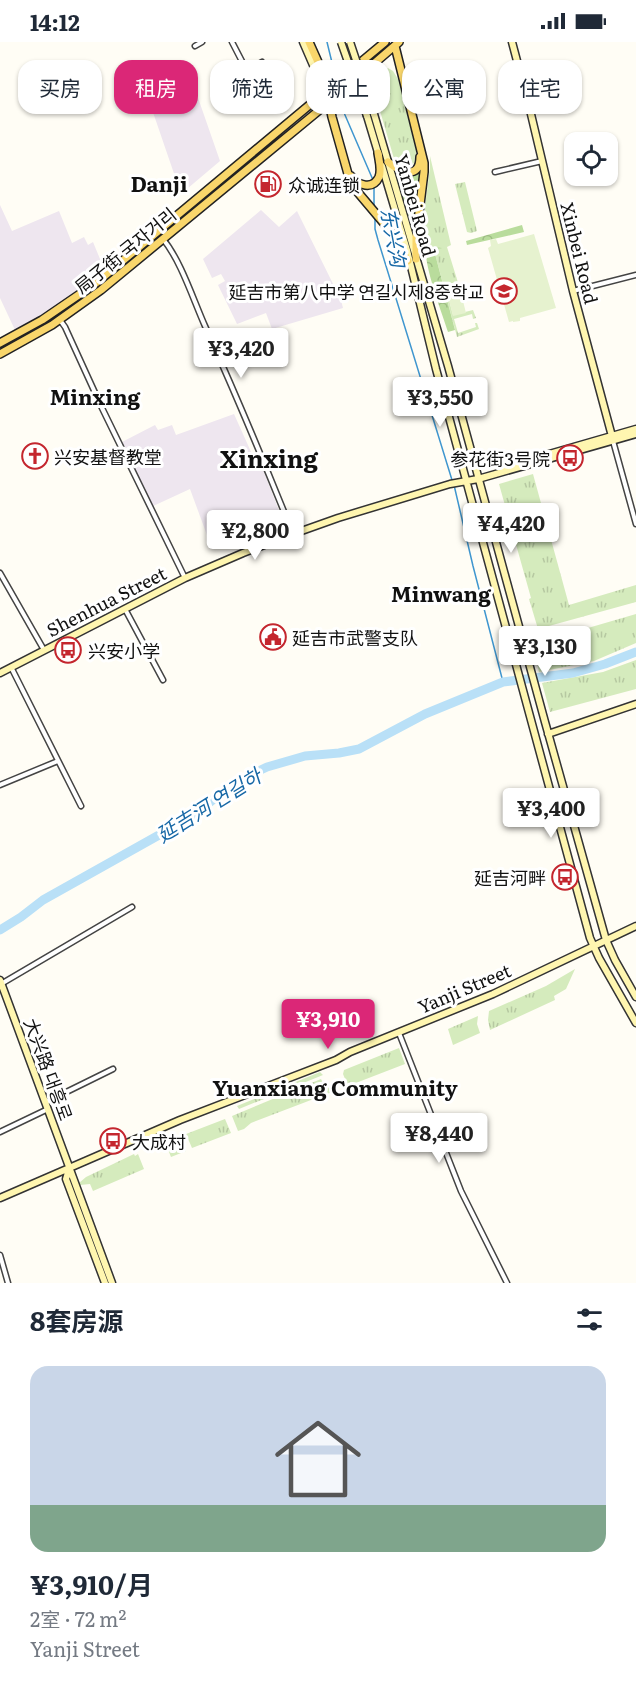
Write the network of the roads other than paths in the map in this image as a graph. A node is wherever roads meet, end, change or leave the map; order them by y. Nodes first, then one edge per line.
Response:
1 (202, 42) edge
2 (232, 42) edge
3 (303, 42) edge
4 (309, 42) edge
5 (341, 42) edge
6 (350, 42) edge
7 (385, 42) edge
8 (512, 42) edge
9 (396, 45) edge
10 (195, 46) dead end
11 (241, 60) edge
12 (313, 60) edge
13 (316, 60) edge
14 (364, 60) edge
15 (379, 60) edge
16 (306, 109) edge
17 (314, 114) edge
18 (332, 114) edge
19 (335, 114) edge
20 (371, 116) junction
21 (378, 153) junction
22 (542, 161) junction
23 (388, 162) junction
24 (495, 172) dead end
25 (163, 239) junction
26 (412, 260) junction
27 (636, 275) edge
28 (573, 291) junction
29 (60, 319) junction
30 (0, 343) edge
31 (0, 354) edge
32 (636, 429) edge
33 (636, 434) edge
34 (612, 438) junction
35 (478, 477) junction
36 (466, 480) junction
37 (636, 524) edge
38 (293, 534) junction
39 (0, 573) edge
40 (185, 578) junction
41 (125, 608) junction
42 (44, 650) junction
43 (11, 668) junction
44 (0, 673) edge
45 (163, 680) dead end
46 (636, 704) edge
47 (548, 734) junction
48 (58, 760) junction
49 (0, 785) edge
50 (81, 806) dead end
51 (132, 907) dead end
52 (636, 926) edge
53 (606, 940) junction
54 (593, 946) junction
55 (0, 982) edge
56 (636, 997) edge
57 (636, 1023) edge
58 (398, 1032) junction
59 (113, 1069) dead end
60 (46, 1106) junction
61 (0, 1132) edge
62 (69, 1169) junction
63 (0, 1198) edge
64 (0, 1255) edge
65 (8, 1283) edge
66 (105, 1283) edge
67 (112, 1283) edge
68 (507, 1283) edge

1 - 10 street
2 - 11 street
3 - 12 main road
4 - 13 main road
5 - 20 main road, Yanbei Road, bridge
6 - 20 main road, Yanbei Road, bridge
7 - 14 main road, 局子街 국자거리
8 - 22 main road, Xinbei Road
9 - 15 main road, 局子街 국자거리
9 - 23 main road
9 - 26 main road
16 - 30 main road, 局子街 국자거리
17 - 25 main road, 局子街 국자거리
18 - 26 main road
19 - 21 main road
20 - 21 main road, Yanbei Road
20 - 23 main road, Yanbei Road
21 - 26 main road, Yanbei Road
22 - 24 street
22 - 28 main road, Xinbei Road
23 - 26 main road, Yanbei Road
25 - 29 main road, 局子街 국자거리
25 - 38 street
26 - 35 main road, Yanbei Road
26 - 36 main road, Yanbei Road
27 - 28 street
28 - 34 main road, Xinbei Road
29 - 31 main road, 局子街 국자거리
29 - 40 street
32 - 34 main road, Shenhua Street
33 - 34 main road, Shenhua Street
34 - 35 main road, Shenhua Street
34 - 37 street
35 - 36 main road, Shenhua Street
35 - 47 main road, Yanbei Road
36 - 38 main road, Shenhua Street
36 - 54 main road, Yanbei Road
38 - 40 main road, Shenhua Street
39 - 42 street
40 - 41 main road, Shenhua Street
41 - 42 main road, Shenhua Street
41 - 45 street
42 - 43 main road, Shenhua Street
43 - 44 main road, Shenhua Street
43 - 48 street
46 - 47 main road
47 - 53 main road, Yanbei Road
48 - 49 street
48 - 50 street
51 - 55 street
52 - 53 main road, Yanji Street
53 - 54 main road, Yanji Street
53 - 56 main road, Yanbei Road
54 - 57 main road, Yanbei Road
54 - 58 main road, Yanji Street
55 - 60 main road, 大兴路 대흥로
58 - 62 main road, Yanji Street
58 - 68 street
59 - 60 street
60 - 61 street
60 - 62 main road, 大兴路 대흥로
62 - 63 main road, Yanji Street
62 - 66 main road, 大兴路 대흥로
62 - 67 main road, 大兴路 대흥로
64 - 65 street

